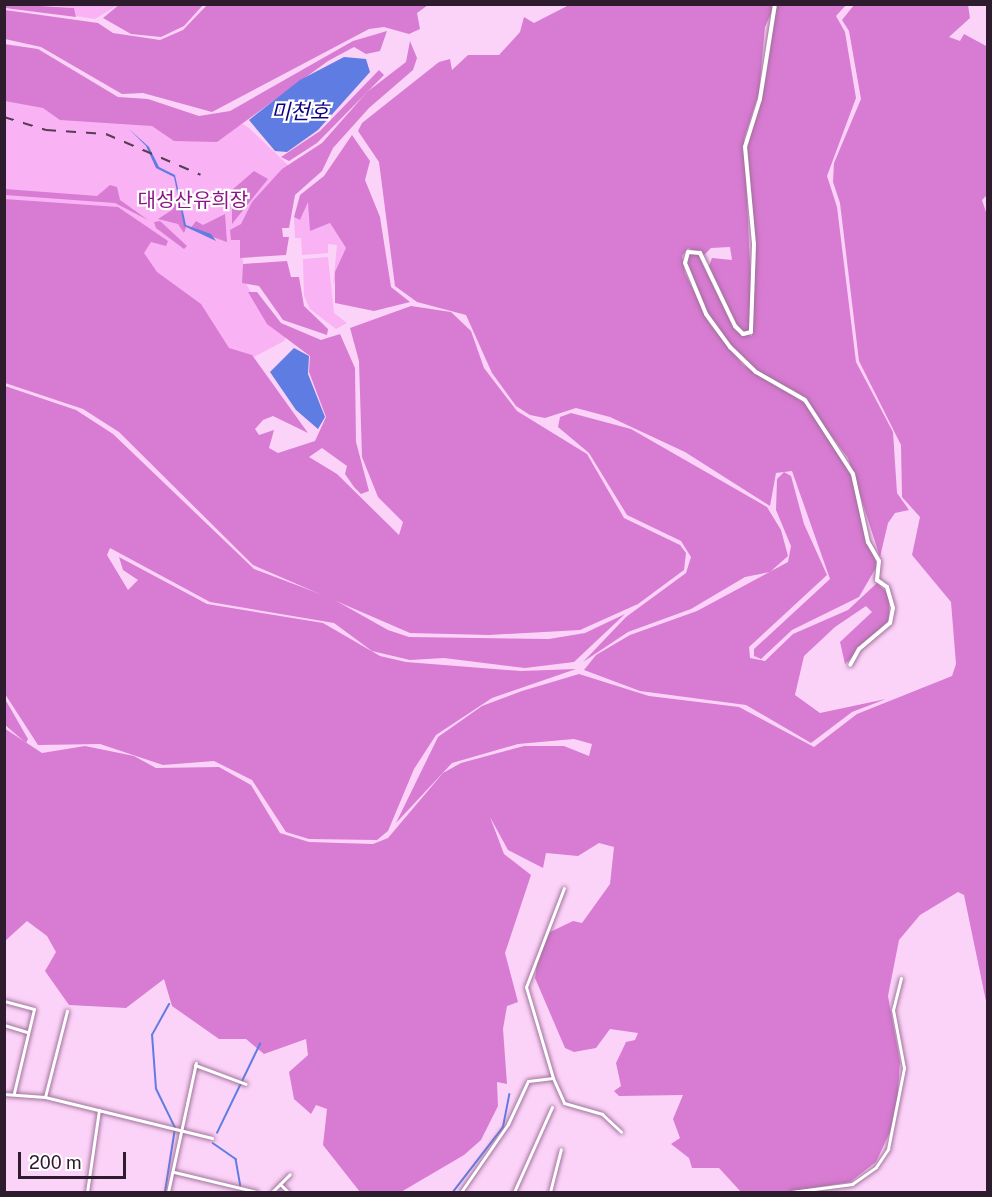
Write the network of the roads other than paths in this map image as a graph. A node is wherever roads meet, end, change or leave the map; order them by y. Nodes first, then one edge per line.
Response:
1 (775, 4) edge
2 (850, 665) dead end
3 (564, 888) dead end
4 (901, 978) dead end
5 (4, 1001) edge
6 (67, 1011) dead end
7 (4, 1025) edge
8 (27, 1032) junction
9 (553, 1078) junction
10 (246, 1084) dead end
11 (14, 1093) junction
12 (4, 1094) edge
13 (45, 1097) junction
14 (552, 1107) dead end
15 (99, 1110) junction
16 (181, 1132) junction
17 (621, 1132) dead end
18 (212, 1138) dead end
19 (561, 1149) dead end
20 (174, 1172) junction
21 (290, 1174) dead end
22 (280, 1184) junction
23 (245, 1190) edge
24 (87, 1192) edge
25 (168, 1192) edge
26 (257, 1192) edge
27 (272, 1192) edge
28 (288, 1192) edge
29 (461, 1192) edge
30 (514, 1192) edge
31 (550, 1192) edge
32 (791, 1192) edge

1 - 2 street
3 - 9 street
4 - 32 street
5 - 8 street
6 - 13 street
7 - 8 street
8 - 11 street
9 - 17 street
9 - 29 street
10 - 16 street
11 - 12 street
11 - 13 street
13 - 15 street
14 - 30 street
15 - 16 street
15 - 24 street
16 - 18 street
16 - 20 street
19 - 31 street
20 - 23 street
20 - 25 street
21 - 22 street
22 - 27 street
22 - 28 street
23 - 26 street

